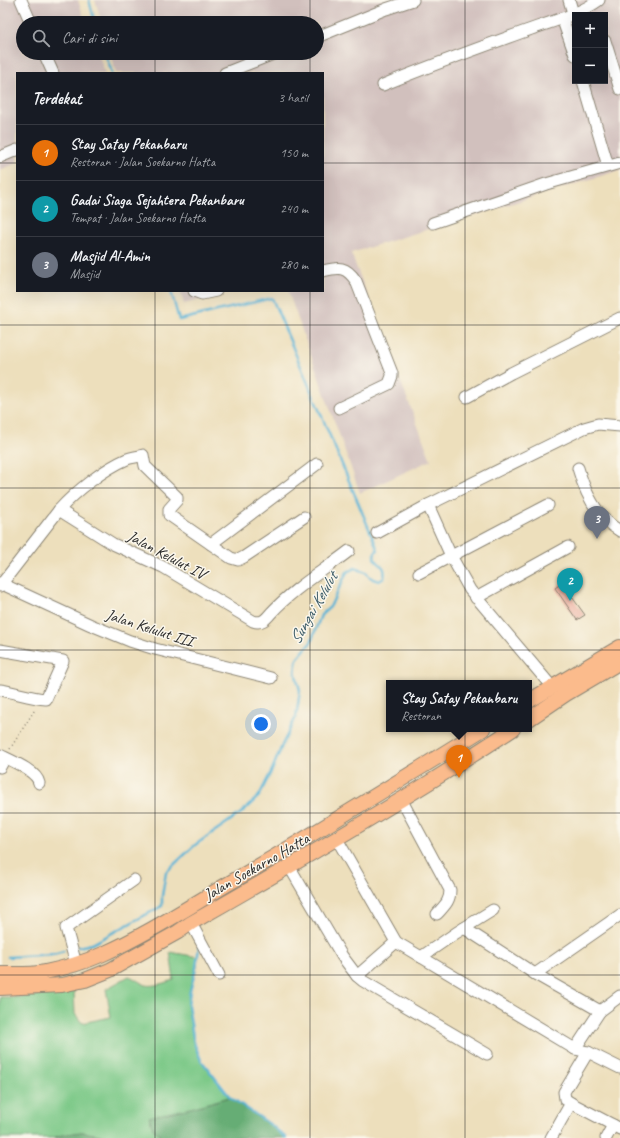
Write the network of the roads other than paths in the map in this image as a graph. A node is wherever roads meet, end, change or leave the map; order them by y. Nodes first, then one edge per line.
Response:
1 (21, 0) edge
2 (413, 0) edge
3 (569, 0) edge
4 (596, 6) edge
5 (574, 12) edge
6 (577, 12) edge
7 (572, 14) edge
8 (28, 16) edge
9 (562, 18) junction
10 (324, 34) edge
11 (573, 48) edge
12 (607, 48) edge
13 (47, 60) edge
14 (258, 60) edge
15 (52, 72) edge
16 (228, 72) edge
17 (584, 84) edge
18 (383, 85) dead end
19 (620, 89) edge
20 (16, 150) edge
21 (0, 157) edge
22 (620, 163) edge
23 (608, 166) junction
24 (433, 223) dead end
25 (324, 271) edge
26 (197, 292) edge
27 (211, 292) edge
28 (620, 318) edge
29 (467, 398) dead end
30 (339, 408) dead end
31 (620, 426) edge
32 (317, 464) dead end
33 (578, 468) dead end
34 (428, 505) junction
35 (548, 505) dead end
36 (58, 510) junction
37 (304, 516) dead end
38 (620, 531) edge
39 (377, 533) dead end
40 (211, 544) junction
41 (568, 547) dead end
42 (349, 551) dead end
43 (451, 556) junction
44 (418, 574) dead end
45 (1, 584) edge
46 (476, 598) junction
47 (620, 647) edge
48 (0, 650) edge
49 (620, 662) edge
50 (270, 678) dead end
51 (552, 687) junction
52 (0, 690) edge
53 (532, 699) edge
54 (532, 717) edge
55 (475, 732) edge
56 (508, 732) edge
57 (445, 753) junction
58 (2, 760) edge
59 (454, 766) junction
60 (39, 782) dead end
61 (401, 799) junction
62 (337, 839) junction
63 (289, 866) junction
64 (134, 880) dead end
65 (493, 910) dead end
66 (437, 914) dead end
67 (616, 918) edge
68 (191, 923) junction
69 (464, 928) junction
70 (620, 929) edge
71 (396, 942) junction
72 (421, 957) junction
73 (76, 964) junction
74 (0, 974) edge
75 (535, 974) junction
76 (219, 975) dead end
77 (357, 976) junction
78 (0, 988) edge
79 (620, 996) edge
80 (600, 1011) junction
81 (575, 1050) junction
82 (588, 1052) junction
83 (487, 1054) dead end
84 (620, 1068) edge
85 (571, 1103) junction
86 (617, 1127) edge
87 (551, 1138) edge
88 (606, 1138) edge

1 - 8 street
2 - 10 street
3 - 5 street
4 - 6 street
7 - 9 street
9 - 11 street
9 - 18 street
12 - 19 street
13 - 15 street
14 - 16 street
17 - 23 street
20 - 21 street
22 - 23 street
23 - 24 street
25 - 30 street
26 - 27 street
28 - 29 street
31 - 34 street
32 - 40 street
33 - 38 street
34 - 39 street
34 - 43 street
35 - 43 street
36 - 40 street
36 - 42 street, Jalan Kelulut IV
36 - 45 street
37 - 40 street
41 - 46 street
43 - 44 street
43 - 46 street
45 - 50 street, Jalan Kelulut III
46 - 51 street
47 - 51 main road
48 - 52 street
49 - 54 main road
51 - 53 main road
55 - 57 main road, Jalan Soekarno Hatta
56 - 59 main road, Jalan Soekarno Hatta
57 - 59 main road
57 - 73 main road, Jalan Soekarno Hatta
58 - 60 street
59 - 61 main road, Jalan Soekarno Hatta
61 - 62 main road, Jalan Soekarno Hatta
61 - 66 street
62 - 63 main road, Jalan Soekarno Hatta
62 - 71 street
63 - 68 main road, Jalan Soekarno Hatta
63 - 77 street
64 - 73 street
65 - 69 street
67 - 70 street
67 - 75 street
68 - 76 street
68 - 78 main road, Jalan Soekarno Hatta
69 - 72 street
69 - 75 street
71 - 72 street
71 - 77 street
72 - 81 street
73 - 74 main road, Jalan Soekarno Hatta
75 - 80 street
77 - 83 street
79 - 80 street
80 - 81 street
81 - 82 street
82 - 84 street
82 - 85 street
85 - 86 street
85 - 87 street
86 - 88 street

